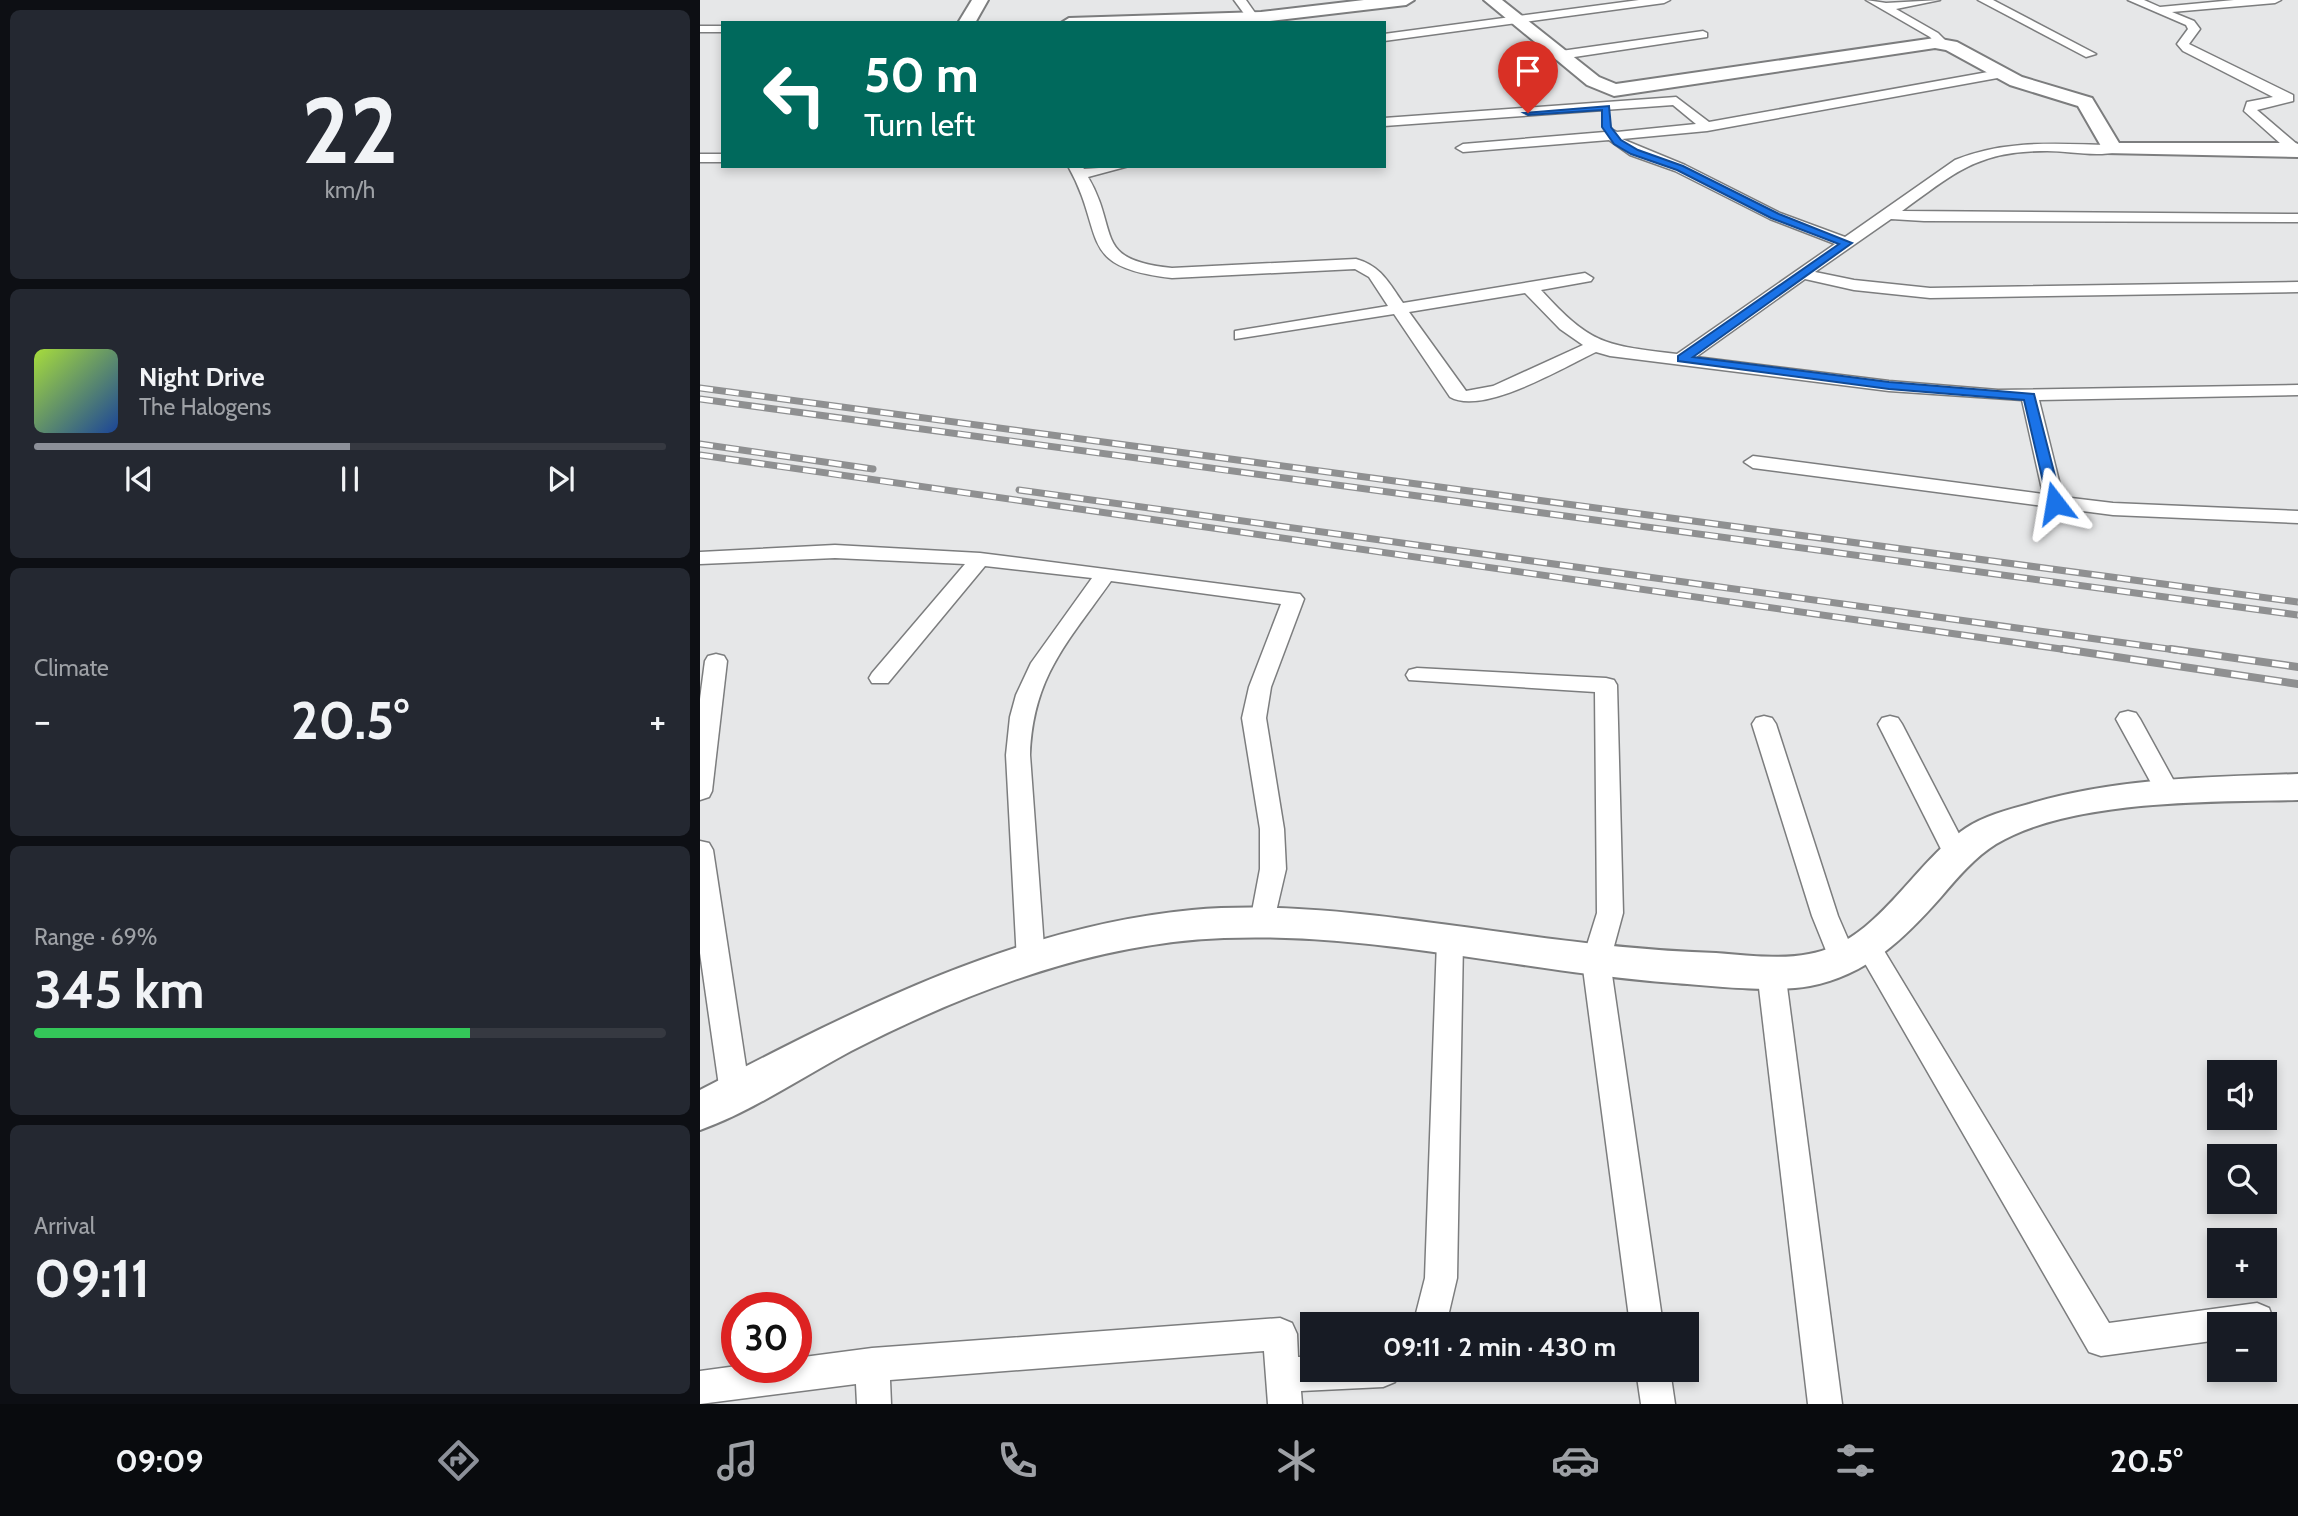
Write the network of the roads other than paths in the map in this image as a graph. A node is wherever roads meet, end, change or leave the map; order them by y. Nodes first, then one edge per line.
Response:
1 (980, 0) edge
2 (1240, 0) edge
3 (1406, 0) edge
4 (1492, 0) edge
5 (1664, 0) edge
6 (1872, 0) edge
7 (1934, 0) edge
8 (1984, 0) edge
9 (2134, 0) edge
10 (2275, 0) edge
11 (1885, 7) junction
12 (2161, 9) junction
13 (1252, 18) junction
14 (1518, 20) junction
15 (967, 21) edge
16 (1142, 21) edge
17 (700, 29) edge
18 (721, 29) edge
19 (1703, 35) dead end
20 (1386, 38) edge
21 (1943, 44) junction
22 (2090, 54) dead end
23 (1561, 55) junction
24 (1999, 74) junction
25 (1620, 91) junction
26 (2291, 98) edge
27 (1606, 107) junction
28 (1386, 122) edge
29 (1707, 127) junction
30 (1613, 136) junction
31 (1463, 148) dead end
32 (2112, 149) junction
33 (2297, 150) edge
34 (700, 158) edge
35 (721, 158) edge
36 (1100, 168) edge
37 (1078, 170) edge
38 (1888, 214) junction
39 (2298, 218) edge
40 (1847, 243) junction
41 (1802, 274) junction
42 (1586, 278) dead end
43 (1529, 287) junction
44 (2298, 287) edge
45 (1399, 309) junction
46 (1241, 335) dead end
47 (1595, 346) junction
48 (1682, 359) junction
49 (2298, 390) edge
50 (2030, 397) junction
51 (1753, 462) dead end
52 (2055, 503) junction
53 (2298, 517) edge
54 (700, 558) edge
55 (980, 559) junction
56 (1105, 575) junction
57 (716, 662) dead end
58 (1417, 675) dead end
59 (880, 678) dead end
60 (2128, 719) dead end
61 (1764, 723) dead end
62 (1889, 724) dead end
63 (2298, 787) edge
64 (700, 792) edge
65 (2168, 792) junction
66 (700, 850) edge
67 (1958, 857) junction
68 (1263, 922) junction
69 (1450, 940) junction
70 (1856, 953) junction
71 (1031, 961) junction
72 (1596, 961) junction
73 (1771, 971) junction
74 (736, 1093) junction
75 (700, 1111) edge
76 (1432, 1312) edge
77 (1645, 1312) edge
78 (2207, 1326) edge
79 (872, 1366) junction
80 (1320, 1382) edge
81 (1655, 1382) edge
82 (700, 1388) edge
83 (1284, 1389) edge
84 (874, 1404) edge
85 (1658, 1404) edge
86 (1825, 1404) edge

1 - 15 street
2 - 13 street
3 - 13 street
4 - 14 street
5 - 14 street
6 - 11 street
7 - 11 street
8 - 22 street
9 - 12 street
10 - 12 street
11 - 21 street
12 - 26 street
13 - 16 street
14 - 20 street
14 - 23 street
17 - 18 street
19 - 23 street
21 - 24 street
21 - 25 street
23 - 25 street
24 - 29 street
24 - 32 street
25 - 27 street
26 - 33 street
27 - 28 street
27 - 29 street
27 - 30 street
29 - 30 street
30 - 31 street
30 - 40 street
32 - 33 street
32 - 38 street
34 - 35 street
36 - 37 street
37 - 45 street
38 - 39 street
38 - 40 street
40 - 41 street
41 - 44 street
41 - 48 street
42 - 43 street
43 - 45 street
43 - 47 street
45 - 46 street
45 - 47 street
47 - 48 street
48 - 50 street
49 - 50 street
50 - 52 street
51 - 52 street
52 - 53 street
54 - 55 street
55 - 56 street
55 - 59 street
56 - 68 street
56 - 71 street
57 - 64 street
58 - 72 street
60 - 65 street
61 - 70 street
62 - 67 street
63 - 65 street
65 - 67 street
66 - 74 street
67 - 70 street
68 - 69 street
68 - 71 street
69 - 72 street
69 - 76 street
70 - 73 street
70 - 78 street
71 - 74 street
72 - 73 street
72 - 77 street
73 - 86 street
74 - 75 street
79 - 82 street
79 - 83 street
79 - 84 street
80 - 83 street
81 - 85 street

